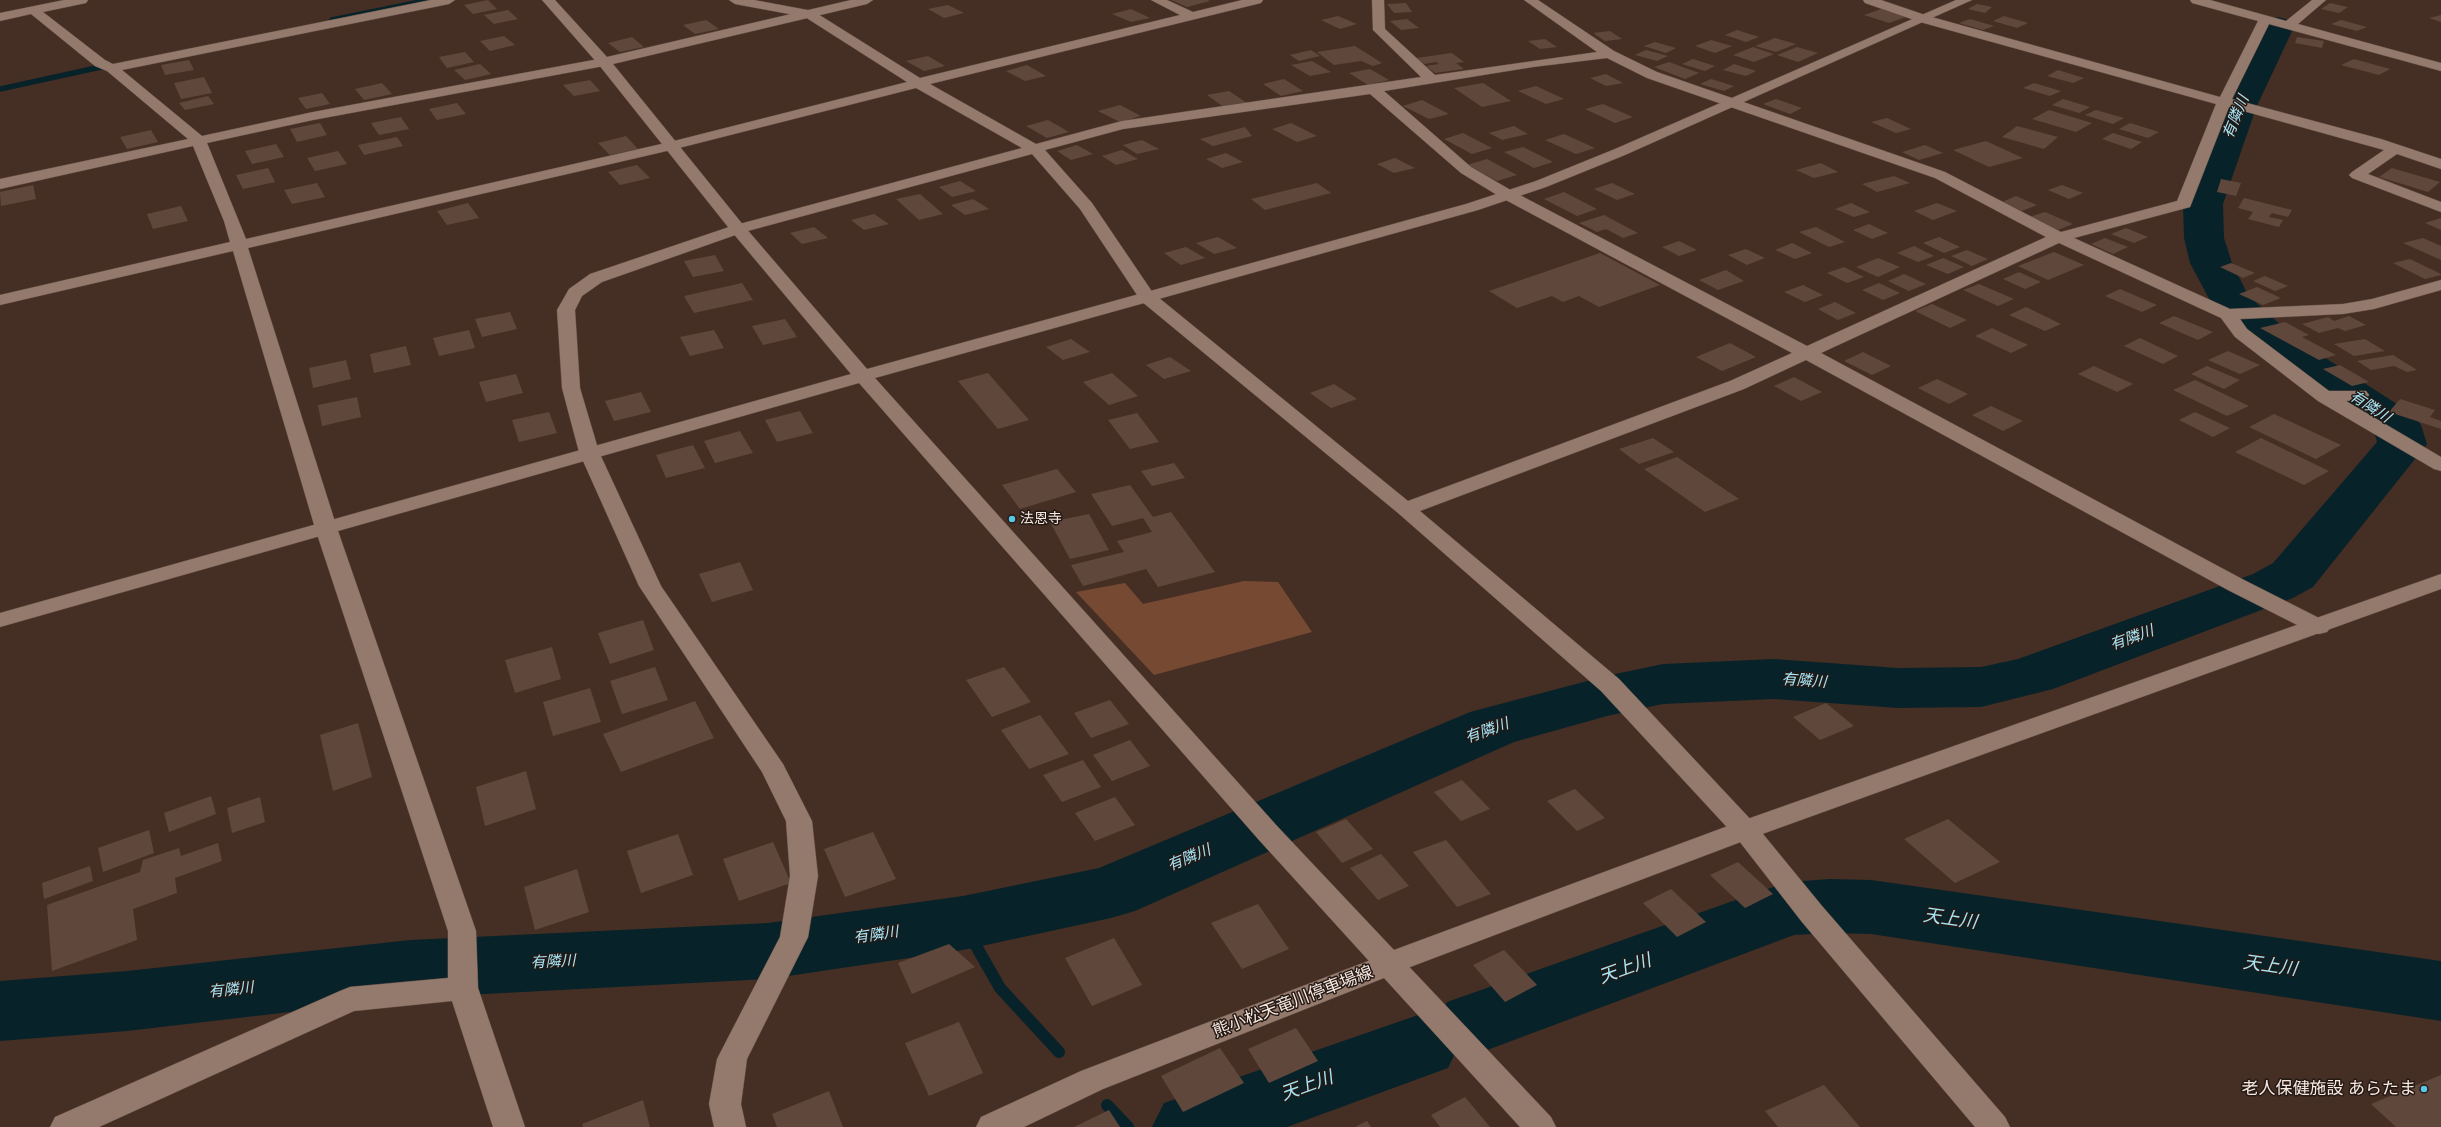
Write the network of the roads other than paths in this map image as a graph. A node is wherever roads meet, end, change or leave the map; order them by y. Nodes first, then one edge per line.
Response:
1 (82, 0) edge
2 (449, 0) edge
3 (548, 0) edge
4 (735, 0) edge
5 (867, 0) edge
6 (1157, 0) edge
7 (1256, 0) edge
8 (1378, 0) edge
9 (1530, 0) edge
10 (1869, 0) edge
11 (1966, 0) edge
12 (2196, 0) edge
13 (2320, 0) edge
14 (33, 10) junction
15 (808, 14) junction
16 (1192, 16) junction
17 (0, 17) edge
18 (1924, 18) junction
19 (2265, 19) junction
20 (2289, 26) junction
21 (1609, 54) junction
22 (604, 62) junction
23 (108, 67) junction
24 (2441, 67) edge
25 (1431, 79) junction
26 (918, 83) junction
27 (1373, 89) junction
28 (1733, 102) junction
29 (2227, 102) junction
30 (198, 140) junction
31 (671, 146) junction
32 (2396, 148) junction
33 (1034, 149) junction
34 (2441, 164) edge
35 (0, 184) edge
36 (1508, 195) junction
37 (2441, 207) edge
38 (738, 229) junction
39 (2059, 237) junction
40 (238, 244) junction
41 (2441, 284) edge
42 (1147, 297) junction
43 (0, 300) edge
44 (2228, 314) junction
45 (1807, 353) junction
46 (863, 376) junction
47 (2359, 395) dead end
48 (2330, 397) junction
49 (590, 452) junction
50 (2441, 465) edge
51 (1406, 509) junction
52 (326, 528) junction
53 (2441, 581) edge
54 (0, 620) edge
55 (2320, 626) junction
56 (1745, 830) junction
57 (1389, 964) junction
58 (463, 986) junction
59 (66, 1127) edge
60 (509, 1127) edge
61 (730, 1127) edge
62 (992, 1127) edge
63 (1540, 1127) edge
64 (1994, 1127) edge

1 - 14 street
2 - 23 street
3 - 22 street
4 - 15 street
5 - 15 street
6 - 16 street
7 - 16 street
8 - 25 street
9 - 21 street
10 - 18 street
11 - 18 street
12 - 19 street
13 - 20 street
14 - 17 street
14 - 23 street
15 - 22 street
15 - 26 street
16 - 26 street
18 - 28 street
18 - 29 street
19 - 20 street
19 - 29 street
20 - 24 street
21 - 25 street
21 - 28 street
22 - 30 street
22 - 31 street
23 - 30 street
25 - 27 street
26 - 31 street
26 - 33 street
27 - 33 street
27 - 36 street
28 - 36 street
28 - 39 street
29 - 32 street
29 - 39 street
30 - 35 street
30 - 40 street
31 - 38 street
31 - 40 street
32 - 34 street
32 - 37 street
33 - 38 street
33 - 42 street
36 - 42 street
36 - 45 street
38 - 46 street
38 - 49 street
39 - 44 street
39 - 45 street
40 - 43 street
40 - 52 street
41 - 44 street
42 - 46 street
42 - 51 street
44 - 48 street
45 - 51 street
45 - 55 street
46 - 49 street
46 - 57 street
47 - 48 street
48 - 50 street
49 - 52 street
49 - 61 street
51 - 56 street
52 - 54 street
52 - 58 street
53 - 55 street
55 - 56 street
56 - 57 street
56 - 64 street
57 - 62 street, 熊小松天竜川停車場線
57 - 63 street, 熊小松天竜川停車場線
58 - 59 street
58 - 60 street

